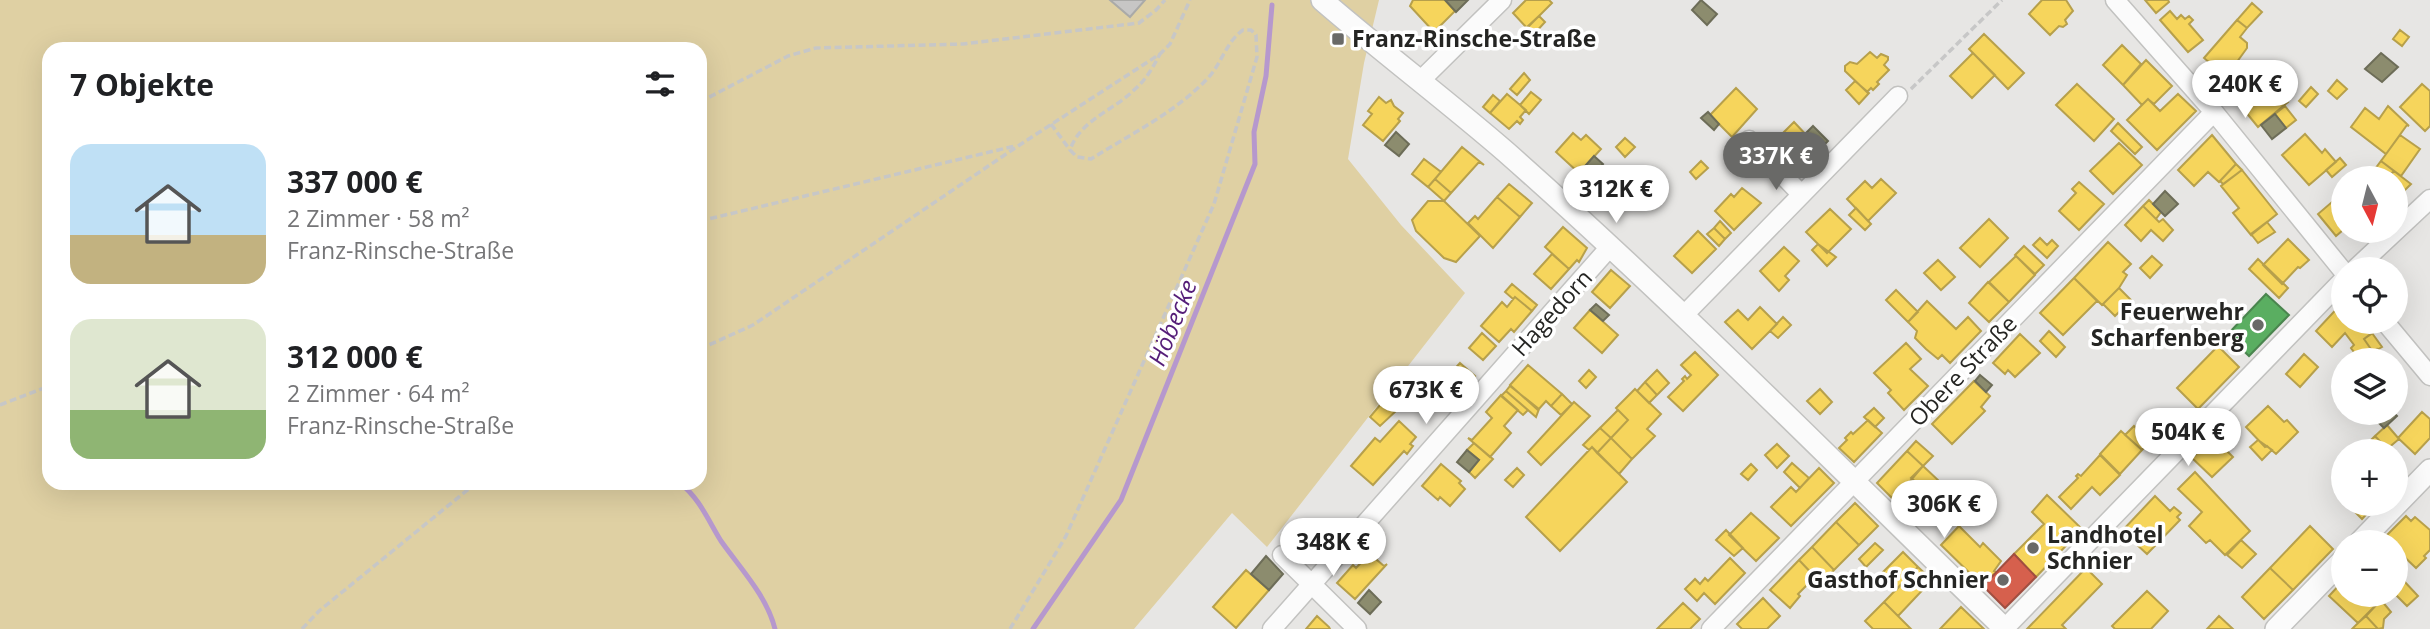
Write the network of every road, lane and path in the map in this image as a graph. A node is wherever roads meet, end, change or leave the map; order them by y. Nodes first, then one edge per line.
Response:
1 (1165, 0) edge
2 (1190, 0) edge
3 (1322, 0) edge
4 (1502, 0) edge
5 (2002, 0) edge
6 (2115, 0) edge
7 (1160, 54) junction
8 (1420, 80) junction
9 (1898, 96) joint
10 (707, 98) edge
11 (2214, 112) junction
12 (1051, 124) junction
13 (1749, 140) dead end
14 (1018, 146) junction
15 (1070, 150) junction
16 (1801, 194) junction
17 (2430, 200) edge
18 (707, 219) edge
19 (1609, 248) junction
20 (2332, 257) edge
21 (2368, 257) edge
22 (2331, 292) edge
23 (1683, 316) junction
24 (2395, 334) edge
25 (707, 346) edge
26 (2430, 376) edge
27 (42, 389) edge
28 (0, 405) edge
29 (2430, 470) edge
30 (1854, 482) junction
31 (467, 490) edge
32 (2372, 530) edge
33 (1282, 555) dead end
34 (2331, 572) edge
35 (1312, 584) junction
36 (302, 629) edge
37 (1010, 629) edge
38 (1272, 629) edge
39 (1357, 629) edge
40 (1711, 629) edge
41 (2004, 629) edge
42 (2276, 629) edge

1 - 10 path
2 - 7 path
3 - 8 street
4 - 8 street
5 - 9 path
6 - 11 street
7 - 12 path
7 - 15 path
8 - 19 street
9 - 16 street
11 - 20 street
11 - 30 street, Obere Straße
12 - 14 path
12 - 15 path
13 - 16 street
14 - 18 path
14 - 25 path
15 - 37 path
16 - 23 street
17 - 21 street
19 - 23 street
19 - 35 street, Hagedorn
22 - 41 street
23 - 30 street
24 - 26 street
27 - 28 path
29 - 32 street
30 - 40 street, Obere Straße
30 - 41 street
31 - 36 path
33 - 35 street
34 - 42 street
35 - 38 street, Hagedorn
35 - 39 street

